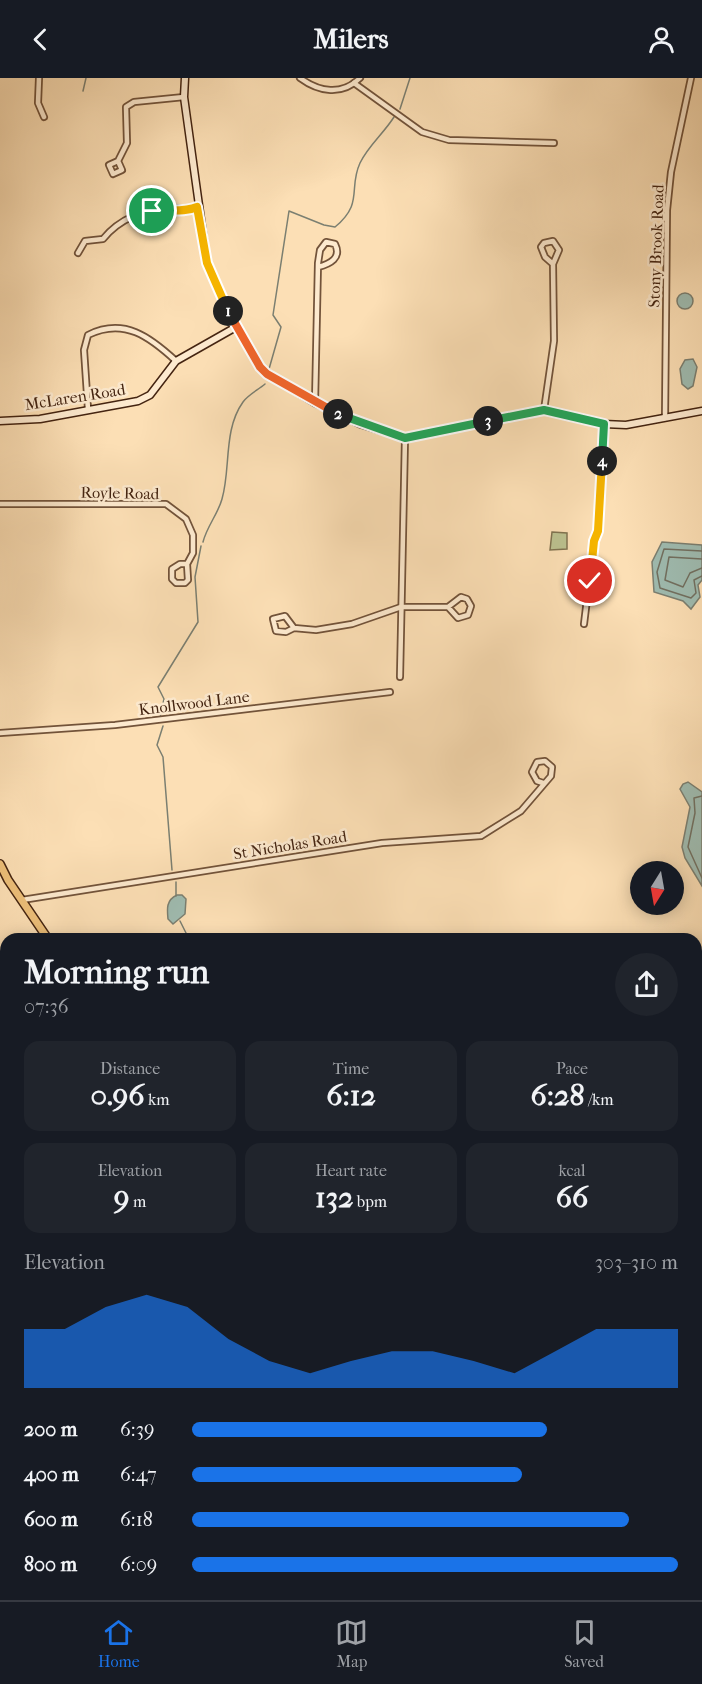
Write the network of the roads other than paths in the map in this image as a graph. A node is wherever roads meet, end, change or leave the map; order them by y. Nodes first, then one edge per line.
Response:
1 (39, 78) edge
2 (185, 78) edge
3 (300, 78) edge
4 (360, 78) edge
5 (691, 78) edge
6 (354, 83) junction
7 (184, 97) junction
8 (44, 117) dead end
9 (554, 143) dead end
10 (118, 161) dead end
11 (197, 207) junction
12 (78, 253) dead end
13 (554, 264) junction
14 (318, 267) junction
15 (236, 327) junction
16 (176, 361) junction
17 (315, 403) junction
18 (88, 409) junction
19 (544, 410) junction
20 (702, 411) edge
21 (665, 418) junction
22 (0, 421) edge
23 (604, 424) junction
24 (405, 438) junction
25 (0, 504) edge
26 (187, 564) junction
27 (401, 607) junction
28 (448, 607) junction
29 (584, 624) dead end
30 (294, 628) junction
31 (400, 677) dead end
32 (390, 692) dead end
33 (0, 733) edge
34 (543, 783) junction
35 (0, 864) edge
36 (4, 881) edge
37 (22, 900) junction
38 (44, 933) edge

1 - 8 street
2 - 7 street
3 - 6 street
4 - 6 street
5 - 21 street, Stony Brook Road
6 - 9 street
7 - 10 street
7 - 11 street
11 - 12 street
11 - 15 street
13 - 13 street
13 - 19 street
14 - 14 street
14 - 17 street
15 - 16 street, McLaren Road
15 - 17 street
16 - 18 street, McLaren Road
16 - 18 street
17 - 24 street
18 - 22 street, McLaren Road
19 - 23 street
19 - 24 street
20 - 21 street
21 - 23 street
23 - 29 street
24 - 27 street
25 - 26 street, Royle Road
26 - 26 street, Royle Road
27 - 28 street
27 - 30 street
27 - 31 street
28 - 28 street
30 - 30 street
32 - 33 street, Knollwood Lane
34 - 34 street
34 - 37 street, St Nicholas Road
35 - 36 main road
36 - 37 main road
37 - 38 main road

